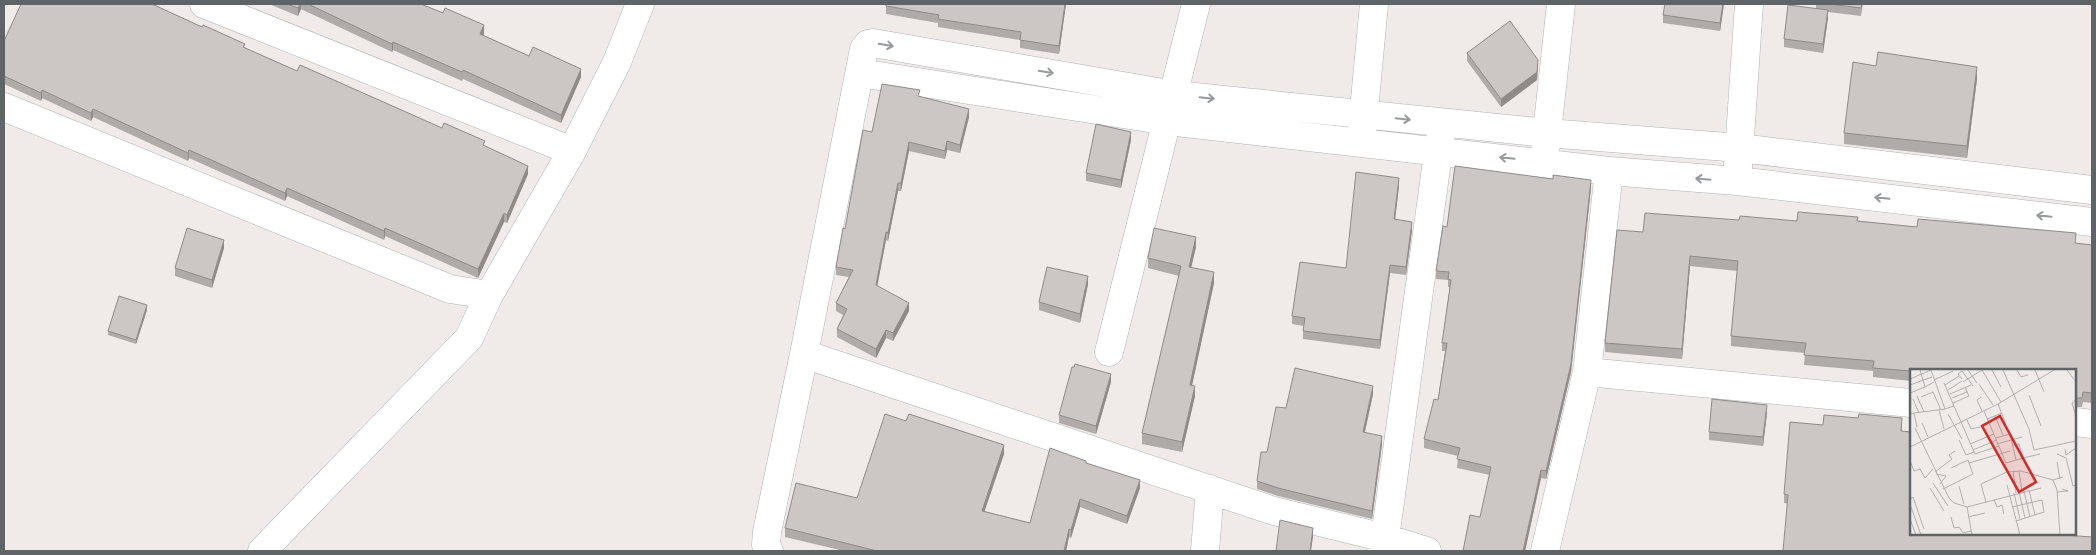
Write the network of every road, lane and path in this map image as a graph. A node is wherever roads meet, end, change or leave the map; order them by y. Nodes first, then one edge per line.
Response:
1 (204, 4) edge
2 (640, 4) edge
3 (1196, 4) edge
4 (1374, 4) edge
5 (1561, 4) edge
6 (1749, 4) edge
7 (860, 73) junction
8 (1174, 94) junction
9 (4, 107) edge
10 (1364, 115) junction
11 (1168, 121) junction
12 (1442, 123) junction
13 (1547, 133) junction
14 (1360, 142) junction
15 (1740, 148) junction
16 (572, 151) junction
17 (1438, 151) junction
18 (1544, 162) junction
19 (1609, 171) junction
20 (1737, 182) junction
21 (2092, 190) edge
22 (2092, 222) edge
23 (489, 295) junction
24 (1109, 352) dead end
25 (804, 354) junction
26 (1588, 372) junction
27 (1910, 404) edge
28 (2076, 422) edge
29 (2092, 424) edge
30 (1210, 489) junction
31 (1383, 545) edge
32 (262, 551) edge
33 (769, 551) edge
34 (1205, 551) edge
35 (1427, 551) edge
36 (1545, 551) edge

1 - 16 street
2 - 16 street
3 - 8 street
4 - 10 street
5 - 13 street
6 - 15 street
7 -> 8 street
7 - 11 street
7 - 25 street
8 -> 10 street
8 - 11 street
9 - 23 street
10 -> 12 street
10 - 14 street
11 - 14 street
11 - 24 street
12 - 13 street
12 - 17 street
13 - 15 street
13 - 18 street
14 - 17 street
15 - 20 street
15 - 21 street
16 - 23 street
18 -> 17 street
17 - 31 street
18 - 19 street
20 -> 19 street
19 - 26 street
22 -> 20 street
23 - 32 street
25 - 30 street
25 - 33 street
26 - 27 street
26 - 36 street
28 - 29 street
30 - 31 street
30 - 34 street
31 - 35 street

